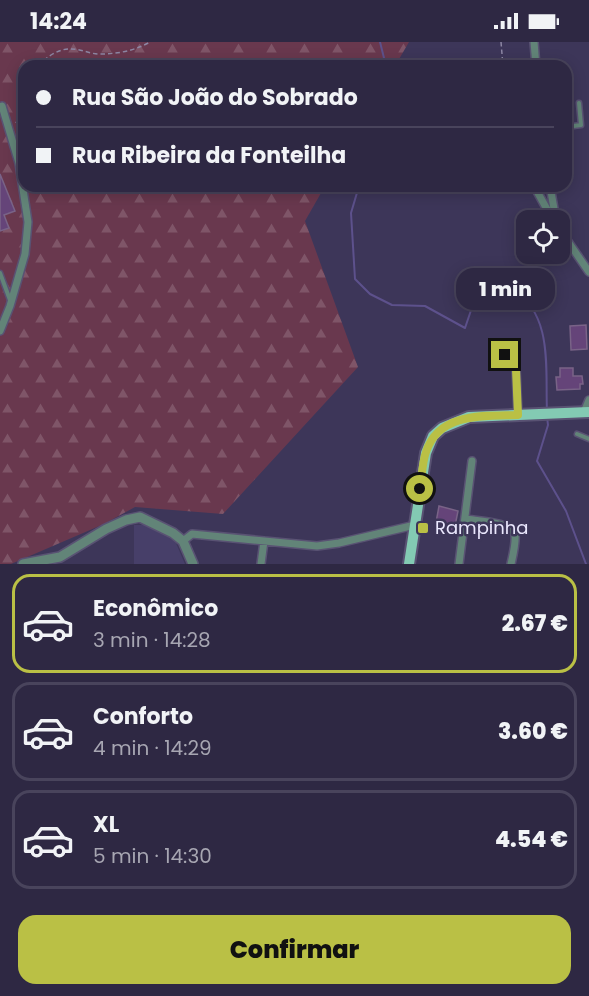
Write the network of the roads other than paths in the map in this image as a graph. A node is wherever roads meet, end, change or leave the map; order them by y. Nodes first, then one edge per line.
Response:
1 (534, 42) edge
2 (536, 60) edge
3 (579, 103) dead end
4 (2, 106) dead end
5 (572, 126) edge
6 (18, 160) edge
7 (23, 192) edge
8 (538, 192) edge
9 (551, 192) edge
10 (549, 210) edge
11 (554, 210) edge
12 (570, 244) edge
13 (589, 272) edge
14 (0, 273) edge
15 (11, 302) junction
16 (0, 331) edge
17 (505, 355) dead end
18 (589, 400) edge
19 (587, 412) edge
20 (518, 415) junction
21 (577, 434) dead end
22 (589, 440) edge
23 (472, 461) dead end
24 (466, 519) junction
25 (415, 525) junction
26 (183, 541) junction
27 (264, 541) junction
28 (23, 564) edge
29 (193, 564) edge
30 (261, 564) edge
31 (409, 564) edge
32 (459, 564) edge
33 (512, 564) edge

1 - 2 street
3 - 5 lane
4 - 6 street
7 - 15 street
8 - 10 street
9 - 11 street
12 - 13 street
14 - 15 lane
15 - 16 street
17 - 20 street
18 - 19 street
19 - 20 main road
20 - 25 main road
21 - 22 lane
23 - 24 street
24 - 32 street
24 - 33 street
25 - 27 street
25 - 31 main road
26 - 27 street
26 - 28 street
26 - 29 street
27 - 30 street

